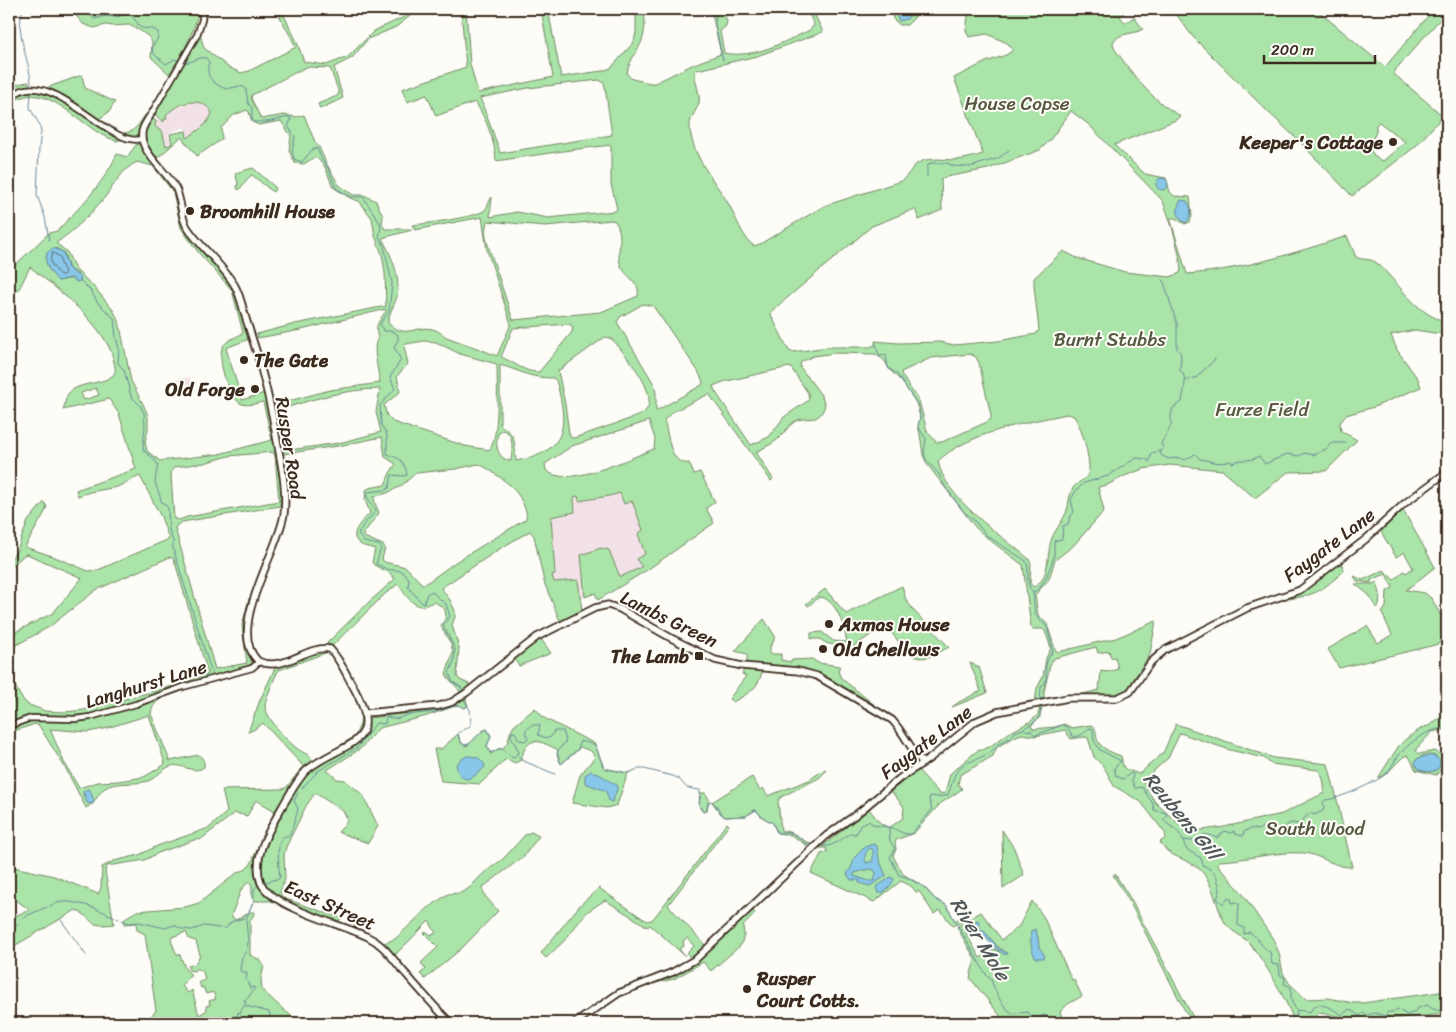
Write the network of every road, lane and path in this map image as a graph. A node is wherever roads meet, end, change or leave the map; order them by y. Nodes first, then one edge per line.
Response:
1 (203, 9) edge
2 (9, 98) edge
3 (150, 116) joint
4 (142, 139) junction
5 (1447, 472) edge
6 (260, 662) junction
7 (366, 714) junction
8 (9, 726) edge
9 (923, 763) junction
10 (451, 1023) edge
11 (575, 1023) edge

1 - 3 street
2 - 4 street
3 - 4 street
4 - 6 street, Rusper Road
5 - 9 street, Faygate Lane
6 - 7 street
6 - 8 street, Langhurst Lane
7 - 9 street, Lambs Green
7 - 10 street, East Street
9 - 11 street, Faygate Lane

